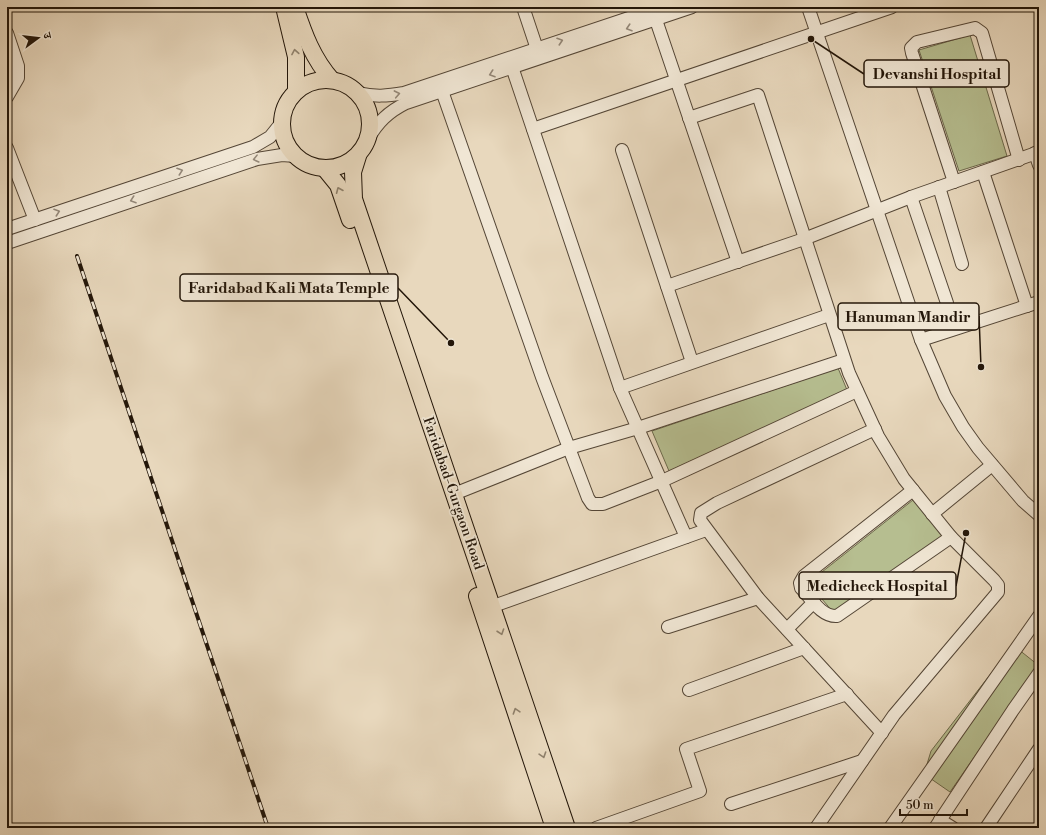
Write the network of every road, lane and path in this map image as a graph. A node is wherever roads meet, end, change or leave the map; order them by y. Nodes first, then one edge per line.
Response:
1 (284, 7) edge
2 (295, 7) edge
3 (523, 7) edge
4 (662, 7) edge
5 (692, 7) edge
6 (808, 7) edge
7 (892, 7) edge
8 (656, 20) junction
9 (816, 32) junction
10 (7, 33) edge
11 (537, 49) junction
12 (512, 68) junction
13 (676, 79) junction
14 (332, 80) junction
15 (296, 91) junction
16 (442, 91) junction
17 (358, 93) junction
18 (7, 97) edge
19 (689, 118) junction
20 (282, 122) junction
21 (533, 128) junction
22 (368, 139) junction
23 (7, 148) edge
24 (622, 150) dead end
25 (1037, 153) edge
26 (295, 156) junction
27 (358, 156) junction
28 (1019, 160) junction
29 (1039, 165) edge
30 (325, 169) junction
31 (983, 172) junction
32 (954, 182) junction
33 (939, 187) junction
34 (911, 198) junction
35 (876, 210) junction
36 (35, 220) junction
37 (7, 229) edge
38 (804, 239) junction
39 (7, 243) edge
40 (738, 262) junction
41 (962, 264) dead end
42 (667, 286) junction
43 (1039, 302) edge
44 (947, 303) dead end
45 (1027, 306) junction
46 (829, 315) junction
47 (921, 340) junction
48 (844, 360) junction
49 (692, 362) junction
50 (620, 388) junction
51 (857, 391) junction
52 (638, 428) junction
53 (875, 429) junction
54 (569, 448) junction
55 (992, 465) junction
56 (662, 481) junction
57 (913, 490) junction
58 (454, 494) junction
59 (932, 514) junction
60 (1039, 515) edge
61 (706, 530) junction
62 (686, 537) junction
63 (951, 537) junction
64 (758, 598) junction
65 (814, 602) junction
66 (487, 608) junction
67 (1039, 616) edge
68 (668, 627) dead end
69 (787, 629) junction
70 (804, 648) junction
71 (1039, 673) edge
72 (689, 690) dead end
73 (847, 694) junction
74 (882, 733) junction
75 (1039, 749) edge
76 (862, 761) junction
77 (731, 804) dead end
78 (938, 824) edge
79 (554, 828) edge
80 (567, 828) edge
81 (596, 828) edge
82 (816, 828) edge
83 (890, 828) edge
84 (953, 828) edge
85 (986, 828) edge

15 -> 1 main road
2 - 14 main road
3 - 11 street
11 -> 4 street
5 - 8 street
6 - 9 street
7 - 9 street
8 -> 12 street
8 - 13 street
9 - 13 street
9 - 35 street
10 - 18 street
17 -> 11 street
12 -> 16 street
12 - 21 street
13 - 19 street
13 - 21 street
14 - 15 main road
14 - 17 main road
15 - 20 main road
16 - 22 street
16 - 54 street
17 - 22 main road
19 - 38 street
19 - 40 street
20 - 26 main road
36 -> 20 street
21 - 50 street
22 - 27 main road
23 - 36 street
24 - 42 street
25 - 28 street
25 - 29 street
26 - 30 main road
26 -> 39 street
27 - 30 main road
27 - 58 main road, Faridabad-Gurgaon Road
28 - 31 street
28 - 32 street
66 -> 30 main road, Faridabad-Gurgaon Road
31 - 32 street
31 - 45 street
32 - 33 street
33 - 34 street
33 - 41 street
34 - 35 street
34 - 44 street
35 - 38 street
35 - 47 street
36 - 37 street
38 - 40 street
38 - 46 street
40 - 42 street
42 - 49 street
43 - 45 street
45 - 47 street
46 - 48 street
46 - 49 street
47 - 55 street
48 - 51 street
48 - 52 street
49 - 50 street
50 - 52 street
51 - 53 street
51 - 56 street
52 - 54 street
52 - 56 street
53 - 57 street
53 - 61 street
54 - 56 street
54 - 58 street
55 - 59 street
55 - 60 street
56 - 62 street
57 - 59 street
57 - 65 street
58 - 66 main road, Faridabad-Gurgaon Road
59 - 63 street
61 - 62 street
61 - 64 street
62 - 66 street
63 - 65 street
63 - 74 street
64 - 68 street
64 - 69 street
65 - 69 street
79 -> 66 main road, Faridabad-Gurgaon Road
66 -> 80 main road, Faridabad-Gurgaon Road
67 - 83 street
69 - 70 street
70 - 72 street
70 - 73 street
71 - 78 street
73 - 74 street
73 - 81 street
74 - 76 street
75 - 85 street
76 - 77 street
76 - 82 street
78 - 84 street

